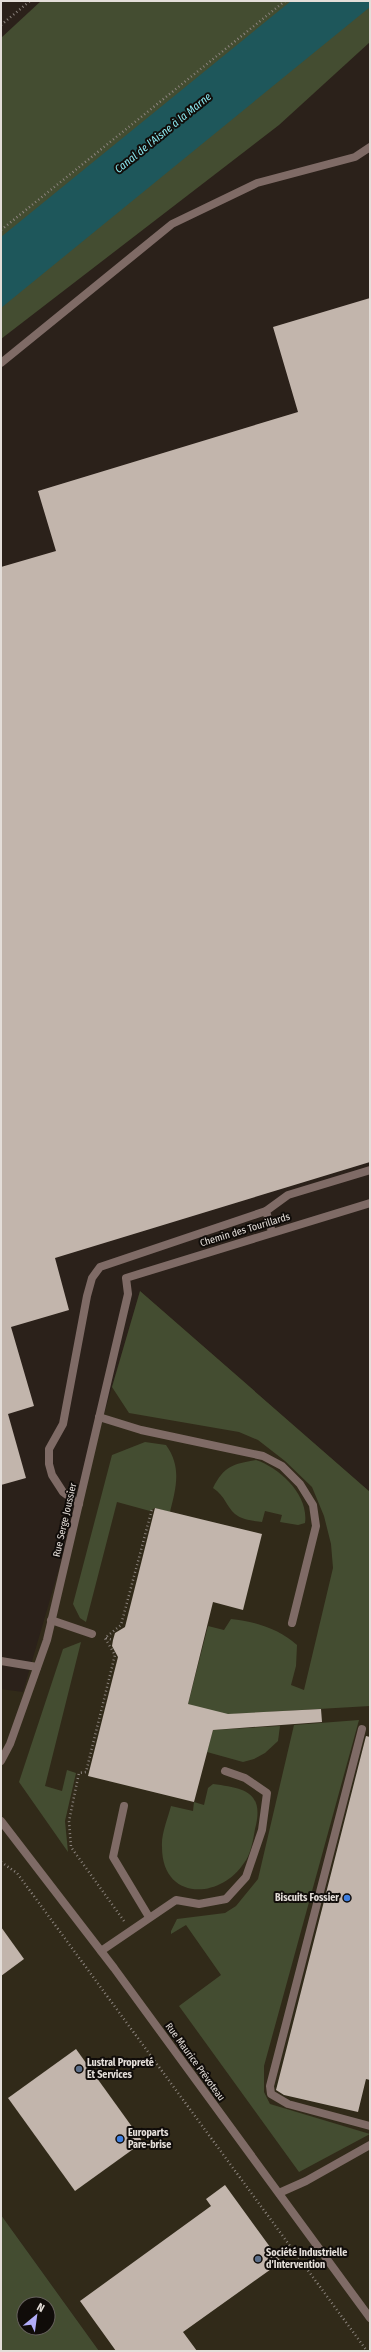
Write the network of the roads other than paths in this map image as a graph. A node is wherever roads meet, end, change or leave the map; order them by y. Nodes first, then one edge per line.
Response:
1 (370, 147) edge
2 (1, 363) edge
3 (370, 1170) edge
4 (370, 1203) edge
5 (266, 1211) junction
6 (272, 1232) junction
7 (126, 1278) joint
8 (99, 1417) junction
9 (79, 1504) junction
10 (51, 1620) junction
11 (292, 1623) dead end
12 (92, 1634) dead end
13 (1, 1661) edge
14 (37, 1667) junction
15 (362, 1729) dead end
16 (1, 1761) edge
17 (225, 1771) dead end
18 (124, 1806) dead end
19 (1, 1821) edge
20 (150, 1917) junction
21 (101, 1951) junction
22 (370, 2126) edge
23 (370, 2145) edge
24 (279, 2193) junction
25 (370, 2318) edge

1 - 2 street
3 - 5 street
4 - 6 street, Chemin des Tourillards
5 - 6 street
5 - 9 street
6 - 7 street, Chemin des Tourillards
7 - 8 street, Rue Serge Joussier
8 - 9 street, Rue Serge Joussier
8 - 11 street
9 - 10 street, Rue Serge Joussier
10 - 12 street
10 - 14 street, Rue Serge Joussier
13 - 14 street
14 - 16 street, Rue Serge Joussier
15 - 22 street
17 - 20 street
18 - 20 street
19 - 21 street, Rue Maurice Prévoteau
20 - 21 street
21 - 24 street, Rue Maurice Prévoteau
23 - 24 street
24 - 25 street, Rue Maurice Prévoteau

